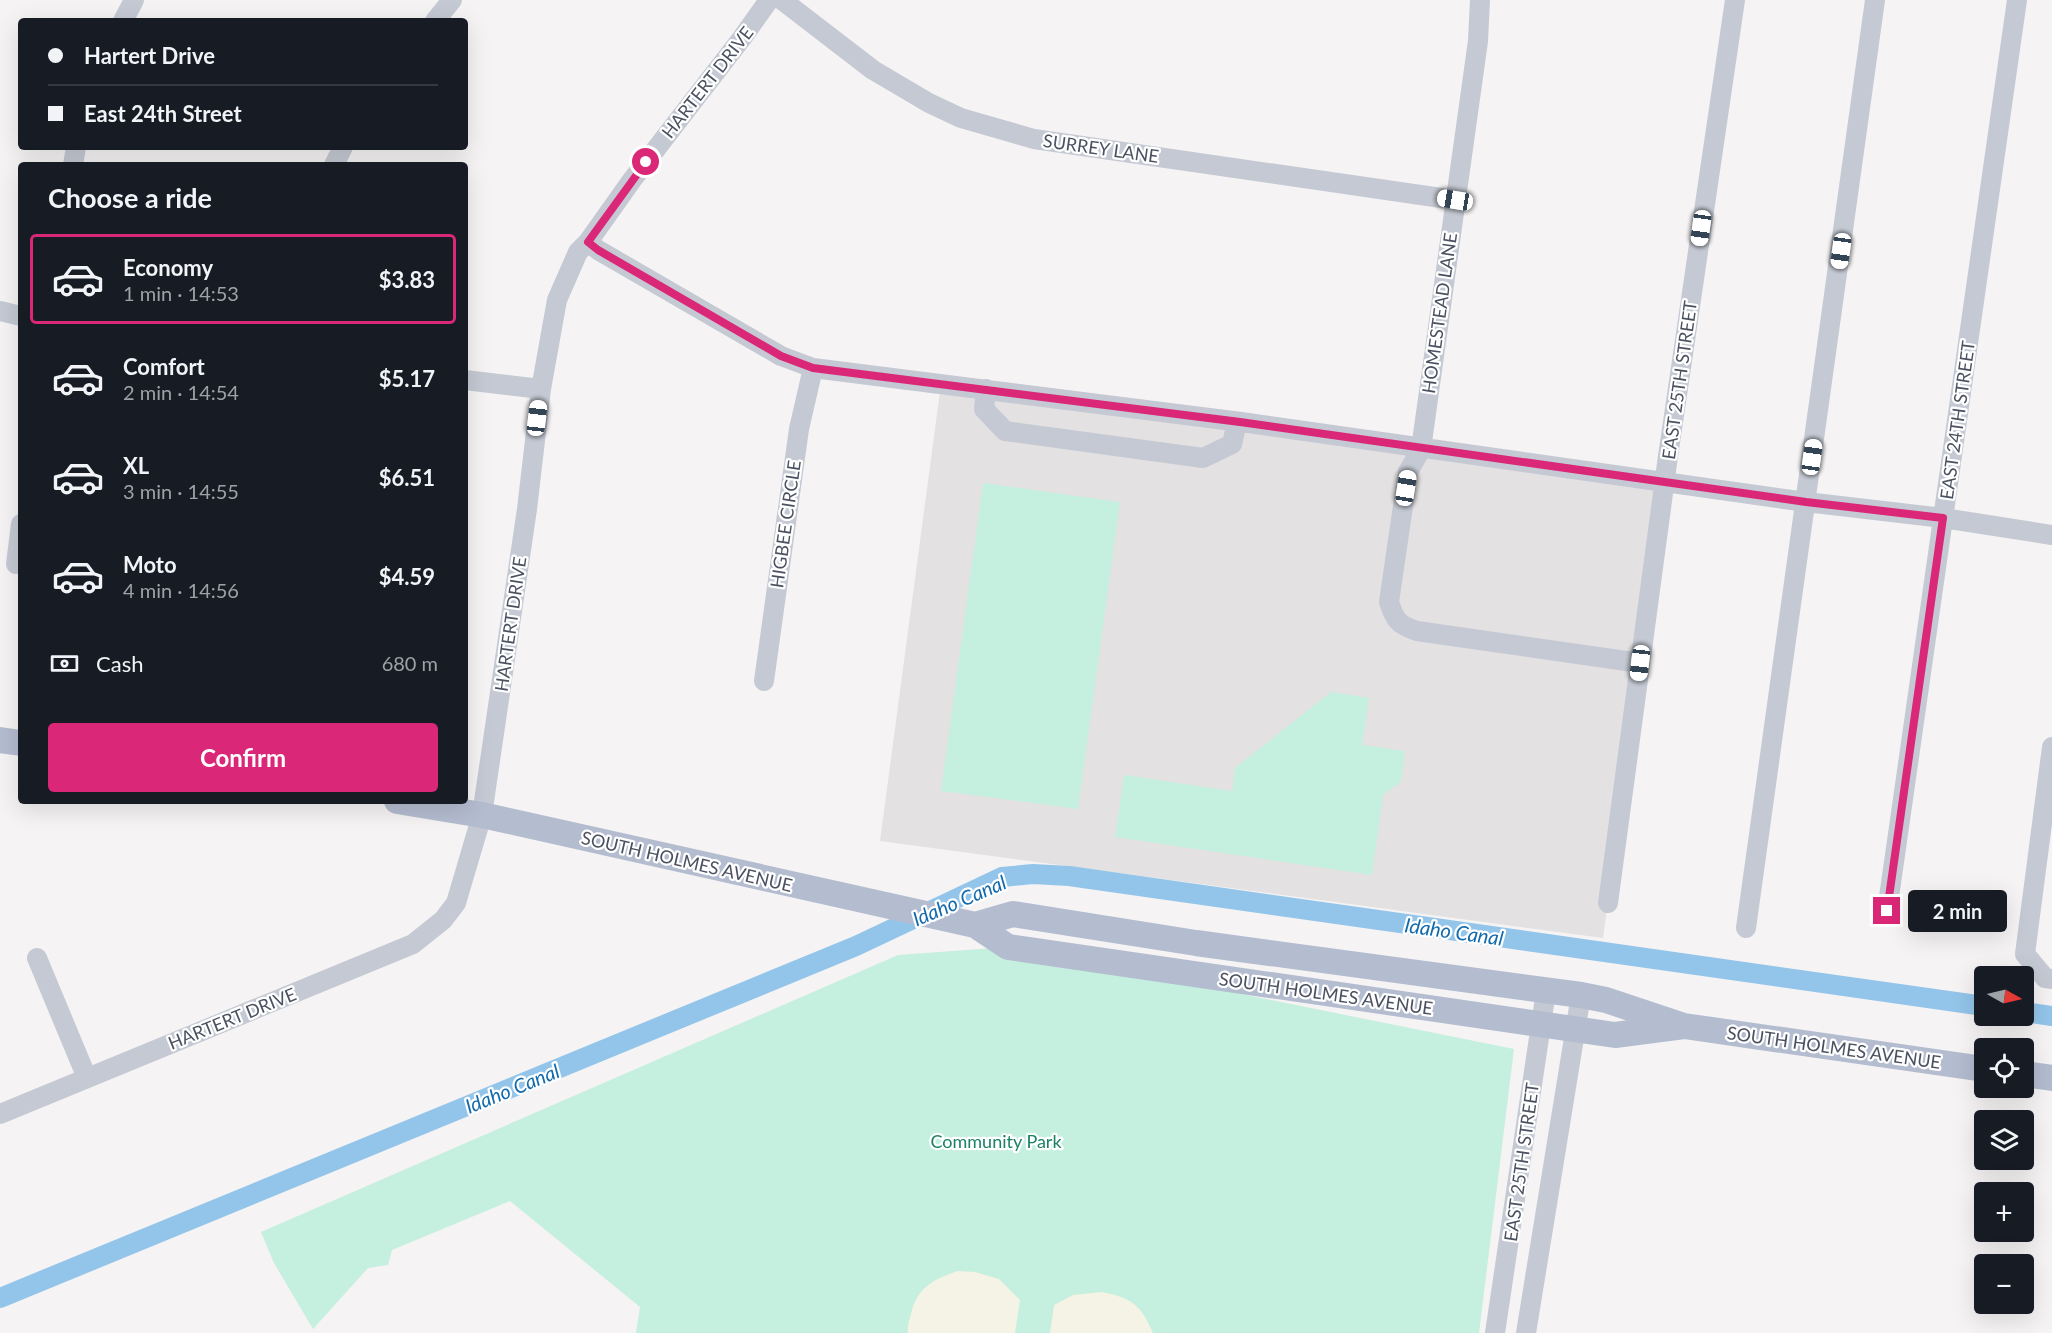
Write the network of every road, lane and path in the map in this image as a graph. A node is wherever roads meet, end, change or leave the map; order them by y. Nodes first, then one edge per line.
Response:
1 (134, 0) edge
2 (452, 0) edge
3 (770, 0) edge
4 (782, 0) edge
5 (1480, 0) edge
6 (1735, 0) edge
7 (1875, 0) edge
8 (2017, 0) edge
9 (125, 18) edge
10 (437, 18) edge
11 (1455, 200) junction
12 (588, 242) junction
13 (0, 311) edge
14 (18, 315) edge
15 (813, 368) junction
16 (468, 380) edge
17 (986, 388) junction
18 (541, 389) junction
19 (1237, 422) junction
20 (1421, 448) junction
21 (1664, 481) junction
22 (1806, 502) junction
23 (1943, 518) junction
24 (2052, 535) edge
25 (18, 548) edge
26 (16, 564) dead end
27 (1640, 663) junction
28 (764, 681) dead end
29 (0, 740) edge
30 (18, 743) edge
31 (2052, 747) edge
32 (416, 804) edge
33 (482, 815) junction
34 (1608, 903) dead end
35 (1887, 911) dead end
36 (975, 925) junction
37 (1746, 928) dead end
38 (37, 958) dead end
39 (2052, 979) edge
40 (1546, 991) junction
41 (1581, 995) junction
42 (1541, 1024) junction
43 (1684, 1026) junction
44 (1576, 1029) junction
45 (1974, 1068) edge
46 (2034, 1075) edge
47 (87, 1078) junction
48 (2052, 1078) edge
49 (0, 1114) edge
50 (1495, 1333) edge
51 (1526, 1333) edge

1 - 9 street
2 - 10 street
3 - 12 street, HARTERT DRIVE
4 - 11 street, SURREY LANE
5 - 11 street, HOMESTEAD LANE
6 - 21 street, EAST 25TH STREET
7 - 22 street
8 - 23 street, EAST 24TH STREET
11 - 20 street, HOMESTEAD LANE
12 - 15 street
12 - 18 street, HARTERT DRIVE
13 - 14 street
15 - 17 street
15 - 28 street, HIGBEE CIRCLE
16 - 18 street
17 - 19 street
17 - 19 street
18 - 33 street, HARTERT DRIVE
19 - 20 street
20 - 21 street
20 - 27 street, HOMESTEAD LANE
21 - 22 street
21 - 27 street, EAST 25TH STREET
22 - 23 street
22 - 37 street
23 - 24 street
23 - 35 street, EAST 24TH STREET
25 - 26 street
27 - 34 street, EAST 25TH STREET
29 - 30 main road
31 - 39 street
32 - 33 main road, SOUTH HOLMES AVENUE
33 - 36 main road, SOUTH HOLMES AVENUE
33 - 47 street, HARTERT DRIVE
36 - 40 main road, SOUTH HOLMES AVENUE
36 - 42 main road, SOUTH HOLMES AVENUE
38 - 47 street
40 - 41 main road, SOUTH HOLMES AVENUE
40 - 42 street, EAST 25TH STREET
41 - 43 main road, SOUTH HOLMES AVENUE
41 - 44 street, EAST 25TH STREET
42 - 44 main road, SOUTH HOLMES AVENUE
42 - 50 street, EAST 25TH STREET
43 - 44 main road, SOUTH HOLMES AVENUE
43 - 45 main road, SOUTH HOLMES AVENUE
44 - 51 street, EAST 25TH STREET
46 - 48 main road
47 - 49 street, HARTERT DRIVE

